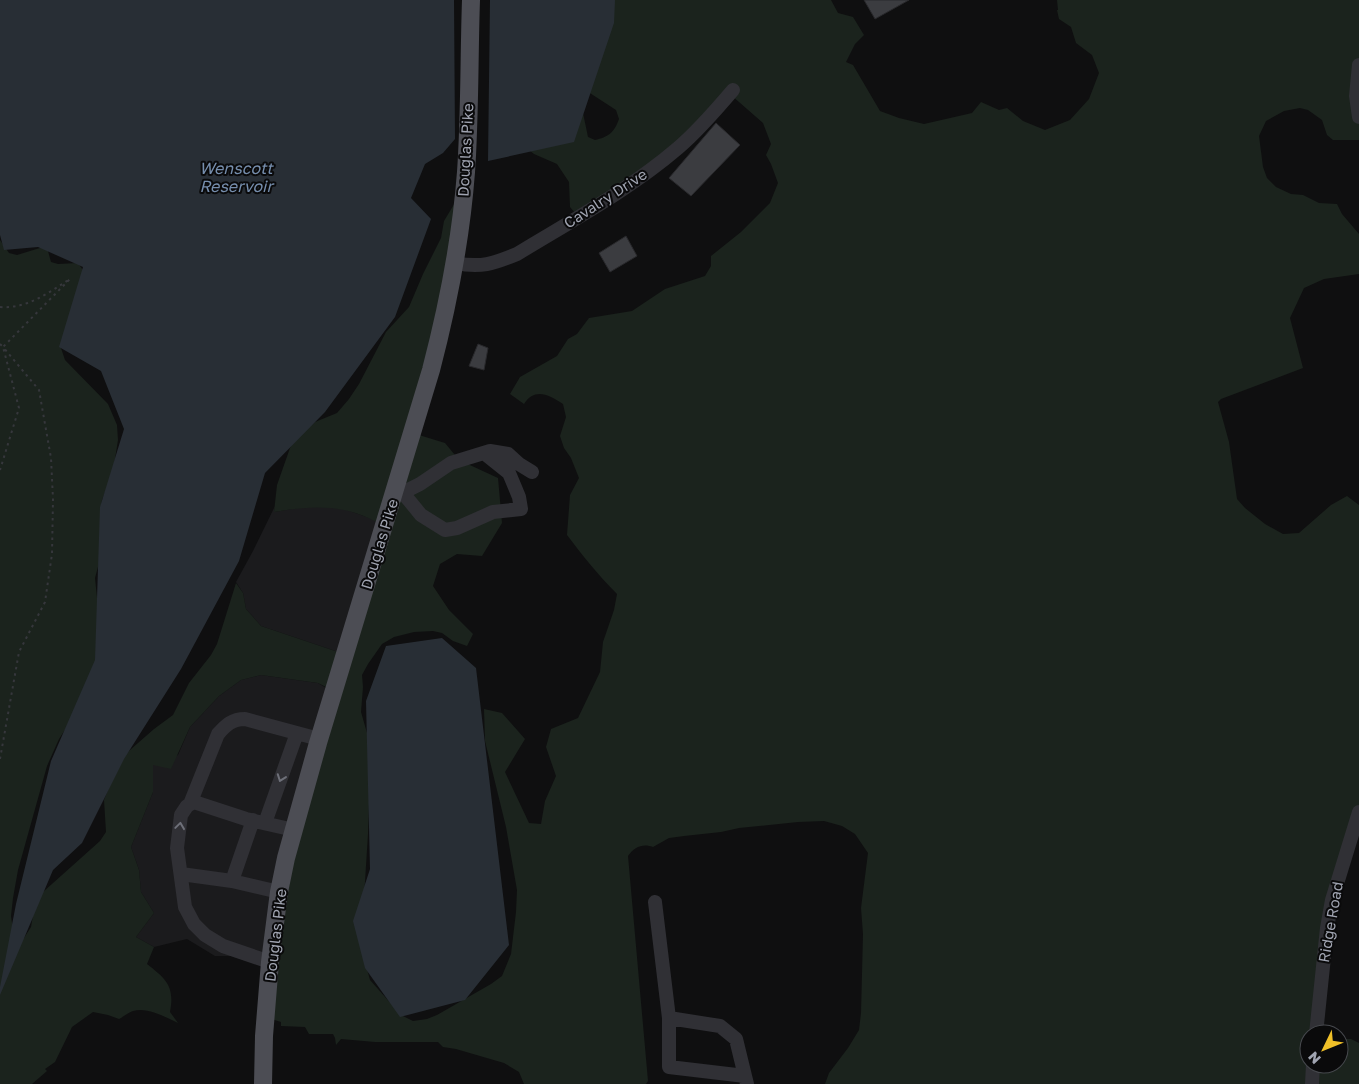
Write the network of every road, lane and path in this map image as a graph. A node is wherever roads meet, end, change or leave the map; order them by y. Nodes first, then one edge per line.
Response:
1 (471, 0) edge
2 (1359, 65) edge
3 (733, 90) dead end
4 (1359, 117) edge
5 (455, 263) junction
6 (0, 307) edge
7 (0, 344) edge
8 (3, 347) junction
9 (484, 453) junction
10 (0, 470) edge
11 (532, 472) dead end
12 (398, 495) junction
13 (297, 733) junction
14 (319, 739) junction
15 (0, 759) edge
16 (190, 804) junction
17 (1359, 812) edge
18 (259, 822) junction
19 (294, 830) junction
20 (180, 874) junction
21 (232, 881) junction
22 (279, 892) junction
23 (655, 902) dead end
24 (270, 962) junction
25 (669, 1018) junction
26 (1317, 1024) edge
27 (746, 1080) edge
28 (263, 1084) edge

1 - 5 main road, Douglas Pike
2 - 4 street
3 - 5 street, Cavalry Drive
5 - 12 main road, Douglas Pike
6 - 8 path
7 - 8 path
8 - 10 path
8 - 15 path
9 - 11 street
9 - 12 street
9 - 12 street
12 - 14 main road, Douglas Pike
13 - 14 street
13 - 16 street
13 -> 18 street
14 - 19 main road, Douglas Pike
16 - 18 street
20 -> 16 street
17 - 26 street, Ridge Road
18 - 19 street
18 - 21 street
19 - 22 main road, Douglas Pike
20 - 21 street
20 - 24 street
21 - 22 street
22 - 24 main road, Douglas Pike
23 - 25 street
24 - 28 main road, Douglas Pike
25 - 27 street
25 - 27 street

